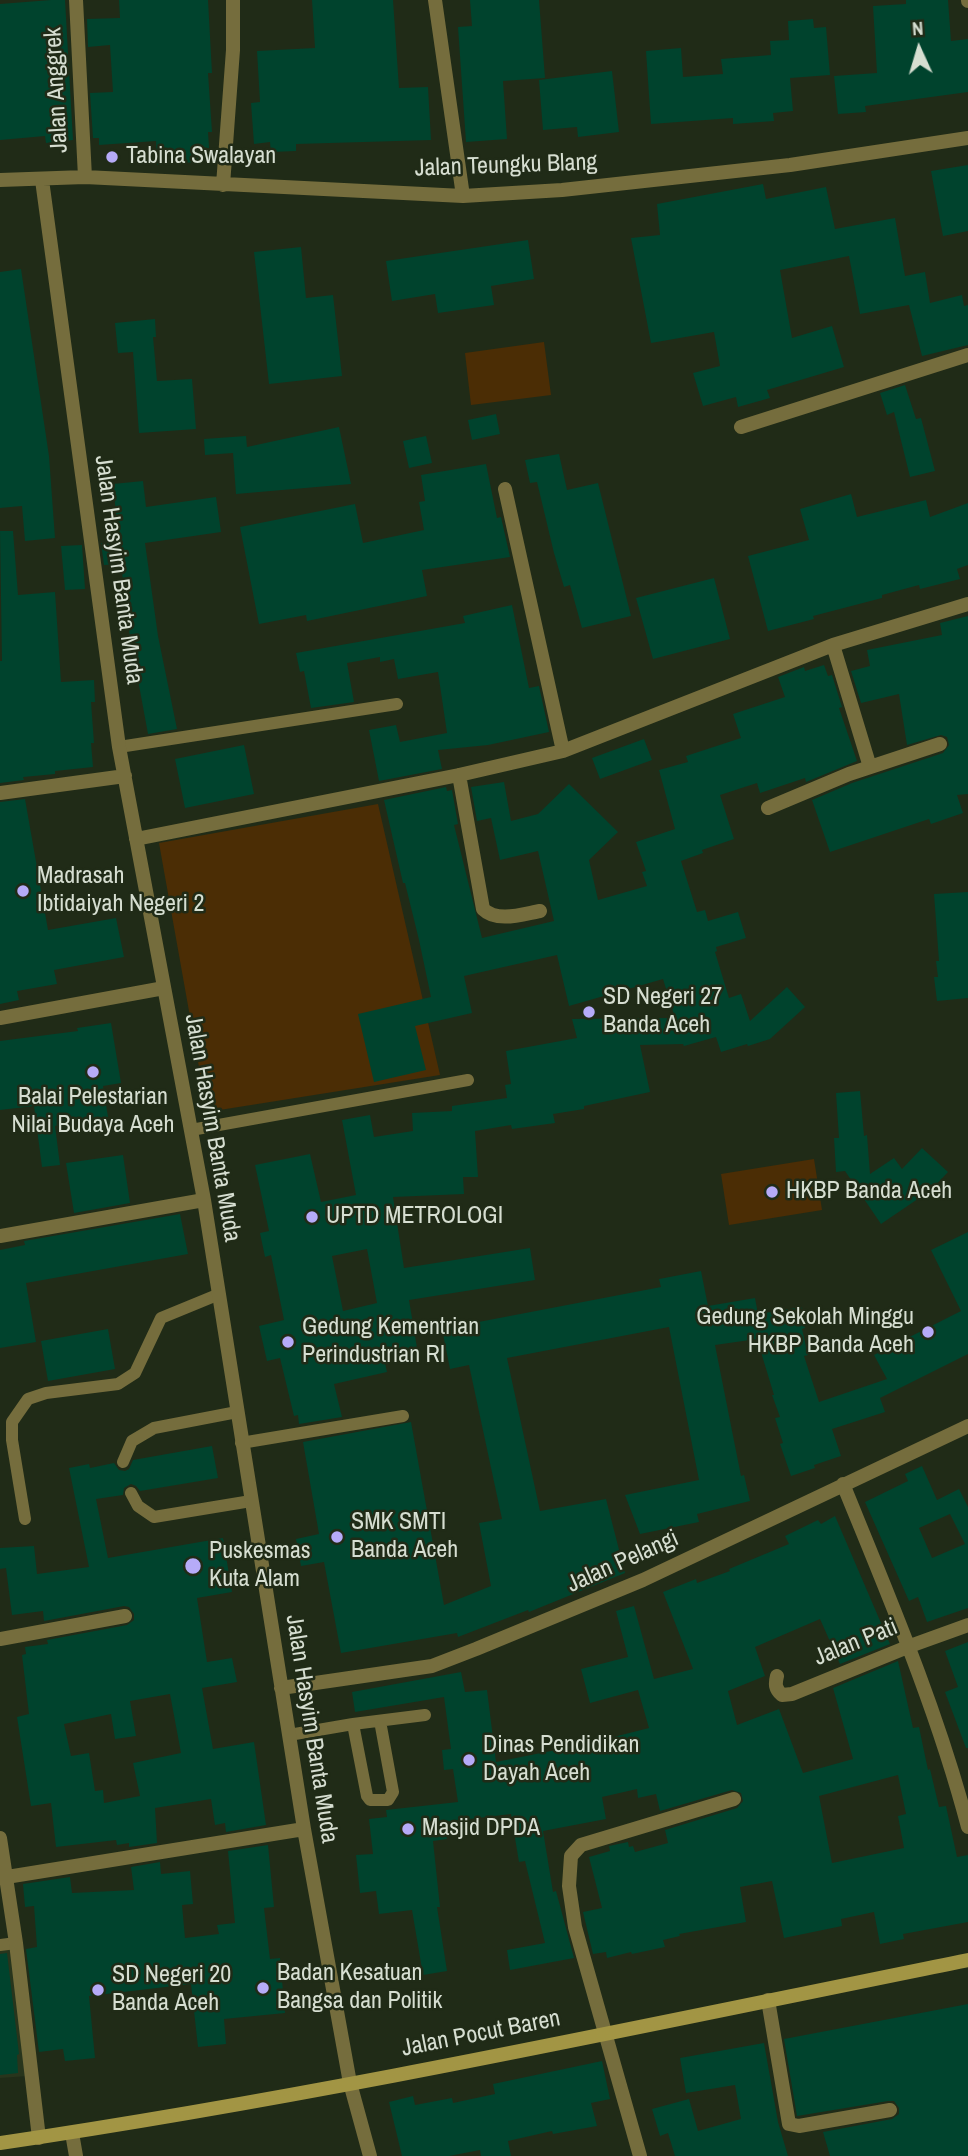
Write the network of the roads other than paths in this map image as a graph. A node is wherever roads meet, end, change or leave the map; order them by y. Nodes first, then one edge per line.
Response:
1 (76, 0) edge
2 (233, 0) edge
3 (435, 0) edge
4 (968, 138) edge
5 (85, 177) junction
6 (0, 180) edge
7 (42, 180) junction
8 (223, 185) junction
9 (463, 196) junction
10 (968, 355) edge
11 (741, 426) dead end
12 (505, 489) dead end
13 (968, 604) edge
14 (833, 645) junction
15 (397, 704) dead end
16 (940, 744) dead end
17 (119, 747) junction
18 (563, 751) junction
19 (870, 767) junction
20 (459, 775) junction
21 (125, 776) junction
22 (0, 793) edge
23 (768, 808) dead end
24 (136, 839) junction
25 (540, 911) dead end
26 (164, 988) junction
27 (0, 1017) edge
28 (468, 1080) dead end
29 (191, 1130) junction
30 (204, 1200) junction
31 (0, 1236) edge
32 (217, 1295) junction
33 (237, 1412) junction
34 (403, 1416) dead end
35 (968, 1426) edge
36 (241, 1443) junction
37 (123, 1462) dead end
38 (843, 1484) junction
39 (131, 1493) dead end
40 (251, 1501) junction
41 (24, 1519) dead end
42 (125, 1616) dead end
43 (968, 1625) edge
44 (0, 1639) edge
45 (910, 1646) junction
46 (777, 1676) dead end
47 (281, 1688) junction
48 (425, 1715) dead end
49 (380, 1721) junction
50 (353, 1724) junction
51 (289, 1735) junction
52 (962, 1777) edge
53 (734, 1799) dead end
54 (968, 1827) edge
55 (304, 1829) junction
56 (0, 1838) edge
57 (3, 1878) edge
58 (16, 1943) junction
59 (0, 1945) edge
60 (968, 1960) edge
61 (768, 2000) junction
62 (607, 2033) junction
63 (350, 2083) junction
64 (890, 2110) dead end
65 (72, 2133) junction
66 (39, 2137) junction
67 (0, 2143) edge
68 (76, 2156) edge
69 (370, 2156) edge
70 (640, 2156) edge

1 - 5 street, Jalan Anggrek
2 - 8 street
3 - 9 street
4 - 9 street, Jalan Teungku Blang
5 - 7 street, Jalan Teungku Blang
5 - 8 street, Jalan Teungku Blang
6 - 7 street, Jalan Teungku Blang
7 - 17 street, Jalan Hasyim Banta Muda
8 - 9 street, Jalan Teungku Blang
10 - 11 street
12 - 18 street
13 - 14 street
14 - 18 street
14 - 19 street
15 - 17 lane
16 - 19 street
17 - 21 street, Jalan Hasyim Banta Muda
18 - 20 street
19 - 23 street
20 - 24 street
20 - 25 street
21 - 22 street
21 - 24 street, Jalan Hasyim Banta Muda
24 - 26 street, Jalan Hasyim Banta Muda
26 - 27 street
26 - 29 street, Jalan Hasyim Banta Muda
28 - 29 lane
29 - 30 street, Jalan Hasyim Banta Muda
30 - 31 street
30 - 32 street, Jalan Hasyim Banta Muda
32 - 33 street, Jalan Hasyim Banta Muda
32 - 41 lane
33 - 36 street, Jalan Hasyim Banta Muda
33 - 37 lane
34 - 36 lane
35 - 38 street, Jalan Pelangi
36 - 40 street, Jalan Hasyim Banta Muda
38 - 45 street
38 - 47 street, Jalan Pelangi
39 - 40 lane
40 - 47 street, Jalan Hasyim Banta Muda
42 - 44 street
43 - 45 street, Jalan Pati
45 - 46 street, Jalan Pati
45 - 52 street
47 - 51 street, Jalan Hasyim Banta Muda
48 - 49 lane
49 - 50 lane
49 - 50 lane
50 - 51 lane
51 - 55 street, Jalan Hasyim Banta Muda
52 - 54 street
53 - 62 street
55 - 57 street
55 - 63 street, Jalan Hasyim Banta Muda
56 - 57 street
57 - 58 street
58 - 59 lane
58 - 66 street
60 - 61 main road, Jalan Pocut Baren
61 - 62 main road, Jalan Pocut Baren
61 - 64 street
62 - 63 main road, Jalan Pocut Baren
62 - 70 street
63 - 65 main road, Jalan Pocut Baren
63 - 69 street, Jalan Hasyim Banta Muda
65 - 66 main road, Jalan Pocut Baren
65 - 68 street
66 - 67 main road, Jalan Pocut Baren

